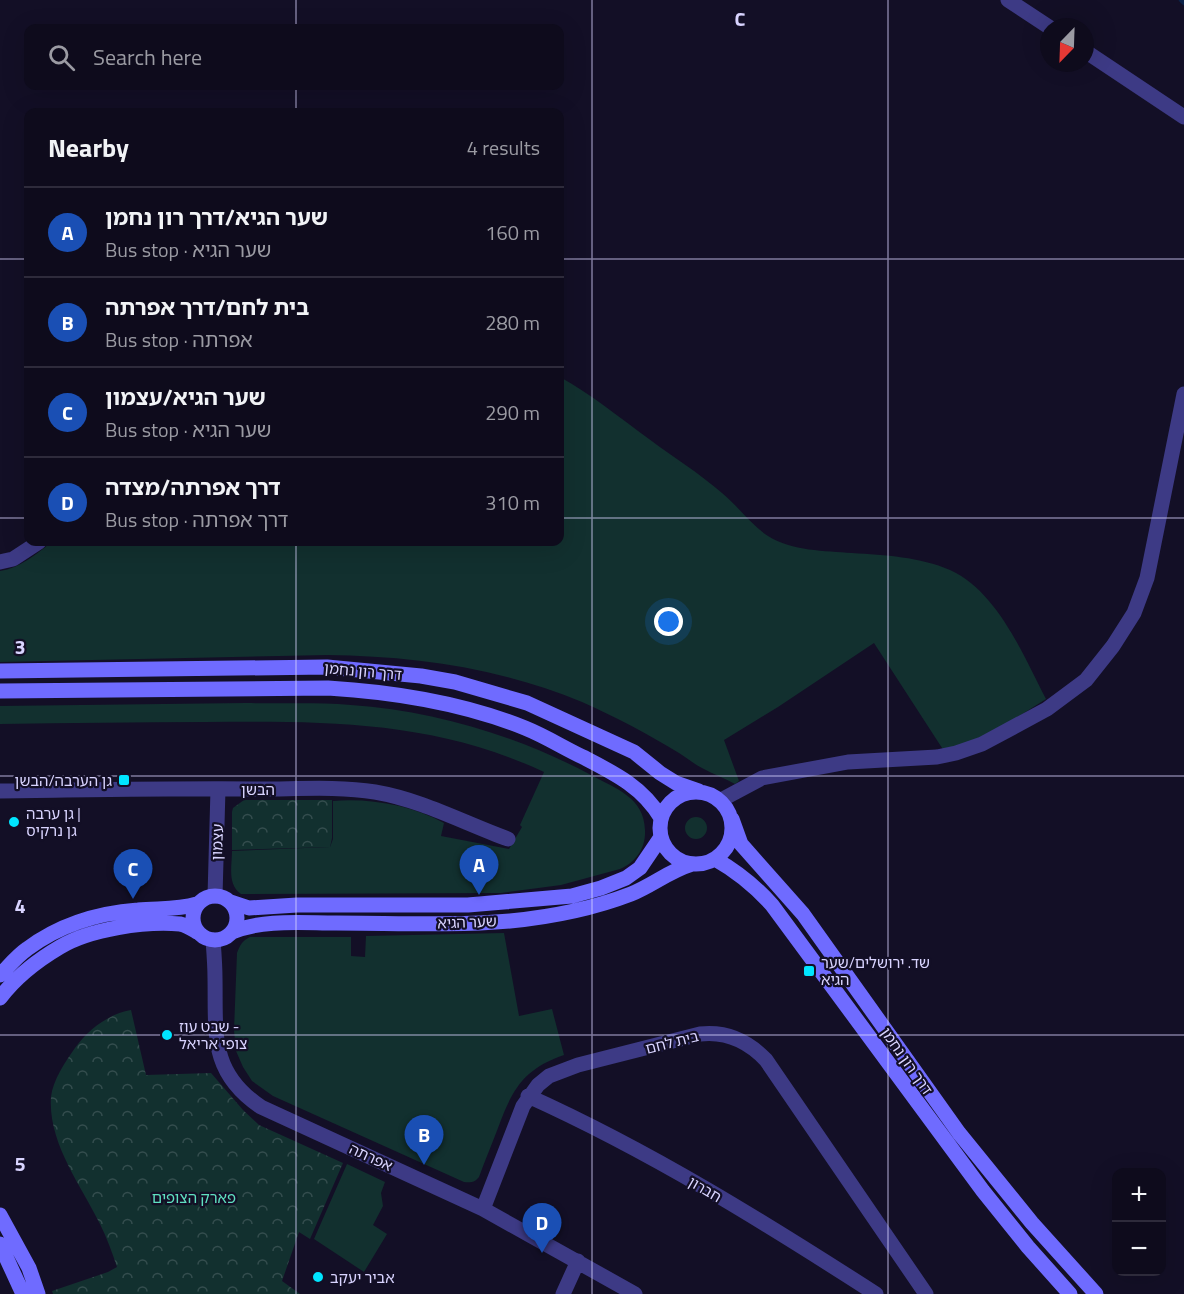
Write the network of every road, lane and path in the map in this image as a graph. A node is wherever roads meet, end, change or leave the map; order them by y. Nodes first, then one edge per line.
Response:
1 (1008, 0) edge
2 (1040, 21) edge
3 (1094, 57) edge
4 (1184, 117) edge
5 (1184, 394) edge
6 (33, 546) edge
7 (0, 562) edge
8 (0, 672) edge
9 (0, 691) edge
10 (218, 789) junction
11 (0, 791) edge
12 (699, 791) junction
13 (721, 800) junction
14 (661, 818) junction
15 (732, 819) junction
16 (661, 837) junction
17 (508, 839) dead end
18 (715, 859) junction
19 (692, 864) junction
20 (215, 896) junction
21 (231, 902) junction
22 (197, 904) junction
23 (197, 932) junction
24 (232, 932) junction
25 (213, 940) junction
26 (0, 975) edge
27 (0, 998) edge
28 (528, 1096) junction
29 (483, 1209) junction
30 (0, 1215) edge
31 (0, 1244) edge
32 (578, 1261) junction
33 (22, 1294) edge
34 (38, 1294) edge
35 (563, 1294) edge
36 (635, 1294) edge
37 (876, 1294) edge
38 (926, 1294) edge
39 (1070, 1294) edge
40 (1096, 1294) edge

1 - 2 street
3 - 4 street
5 - 13 street
6 - 7 street
8 - 12 main road, דרך רון נחמן
9 - 14 main road, דרך רון נחמן
10 - 11 street, הבשן
10 - 17 street, הבשן
10 - 20 street, עצמון
12 - 13 main road
12 - 14 main road
13 - 15 main road
14 - 16 main road
15 - 18 main road
15 - 40 main road, דרך רון נחמן
16 - 19 main road
16 - 21 main road, שער הגיא
18 - 19 main road
18 - 39 main road, דרך רון נחמן
19 - 24 main road, שער הגיא
20 - 21 main road
20 - 22 main road
21 - 24 main road
22 - 23 main road
22 - 26 main road
23 - 25 main road
23 - 27 main road
24 - 25 main road
25 - 29 street, אפרתה
28 - 29 street, בית לחם
28 - 37 street, חברון
28 - 38 street, בית לחם
29 - 32 street, אפרתה
30 - 34 main road
31 - 33 main road
32 - 35 street
32 - 36 street, אפרתה

